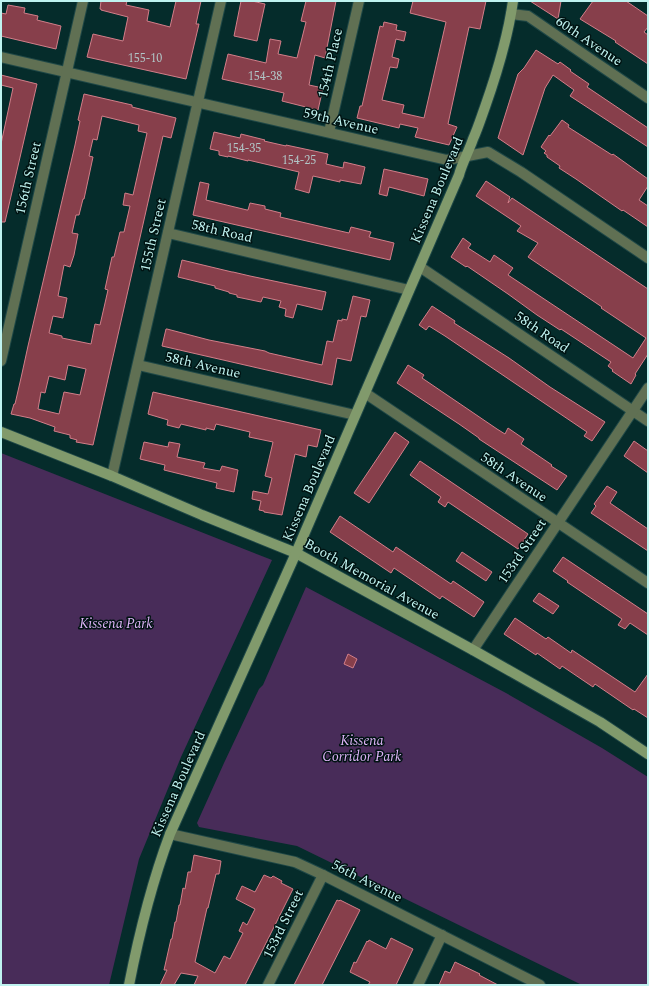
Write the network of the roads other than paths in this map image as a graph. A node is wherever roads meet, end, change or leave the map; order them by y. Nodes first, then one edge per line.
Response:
1 (83, 1) edge
2 (221, 1) edge
3 (359, 1) edge
4 (513, 1) edge
5 (511, 14) junction
6 (1, 57) edge
7 (67, 72) junction
8 (648, 98) edge
9 (198, 102) junction
10 (328, 132) junction
11 (466, 157) junction
12 (168, 233) junction
13 (648, 258) edge
14 (420, 267) junction
15 (409, 290) junction
16 (1, 361) edge
17 (138, 365) junction
18 (648, 388) edge
19 (365, 394) junction
20 (633, 411) junction
21 (355, 415) junction
22 (648, 421) edge
23 (1, 432) edge
24 (112, 476) junction
25 (558, 522) junction
26 (296, 553) junction
27 (648, 583) edge
28 (473, 650) junction
29 (648, 754) edge
30 (170, 834) junction
31 (323, 875) junction
32 (442, 935) junction
33 (129, 985) edge
34 (268, 985) edge
35 (418, 985) edge
36 (540, 985) edge

1 - 7 street, 156th Street
2 - 9 street, 155th Street
3 - 10 street, 154th Place
4 - 5 main road, Kissena Boulevard
5 - 8 street, 60th Avenue
5 - 11 main road, Kissena Boulevard
6 - 7 street, 59th Avenue
7 - 9 street, 59th Avenue
7 - 16 street, 156th Street
9 - 10 street, 59th Avenue
9 - 12 street, 155th Street
10 - 11 street, 59th Avenue
11 - 13 street, 59th Avenue
11 - 14 main road, Kissena Boulevard
12 - 15 street, 58th Road
12 - 17 street, 155th Street
14 - 15 main road, Kissena Boulevard
14 - 20 street, 58th Road
15 - 19 main road, Kissena Boulevard
17 - 21 street, 58th Avenue
17 - 24 street, 155th Street
18 - 20 street, 153rd Street
19 - 21 main road, Kissena Boulevard
19 - 25 street, 58th Avenue
20 - 22 street, 58th Road
20 - 25 street, 153rd Street
21 - 26 main road, Kissena Boulevard
23 - 24 main road, Booth Memorial Avenue
24 - 26 main road, Booth Memorial Avenue
25 - 27 street, 58th Avenue
25 - 28 street, 153rd Street
26 - 28 main road, Booth Memorial Avenue
26 - 30 main road, Kissena Boulevard
28 - 29 main road, Booth Memorial Avenue
30 - 31 street, 56th Avenue
30 - 33 main road, Kissena Boulevard
31 - 32 street, 56th Avenue
31 - 34 street, 153rd Street
32 - 35 street
32 - 36 street, 56th Avenue

